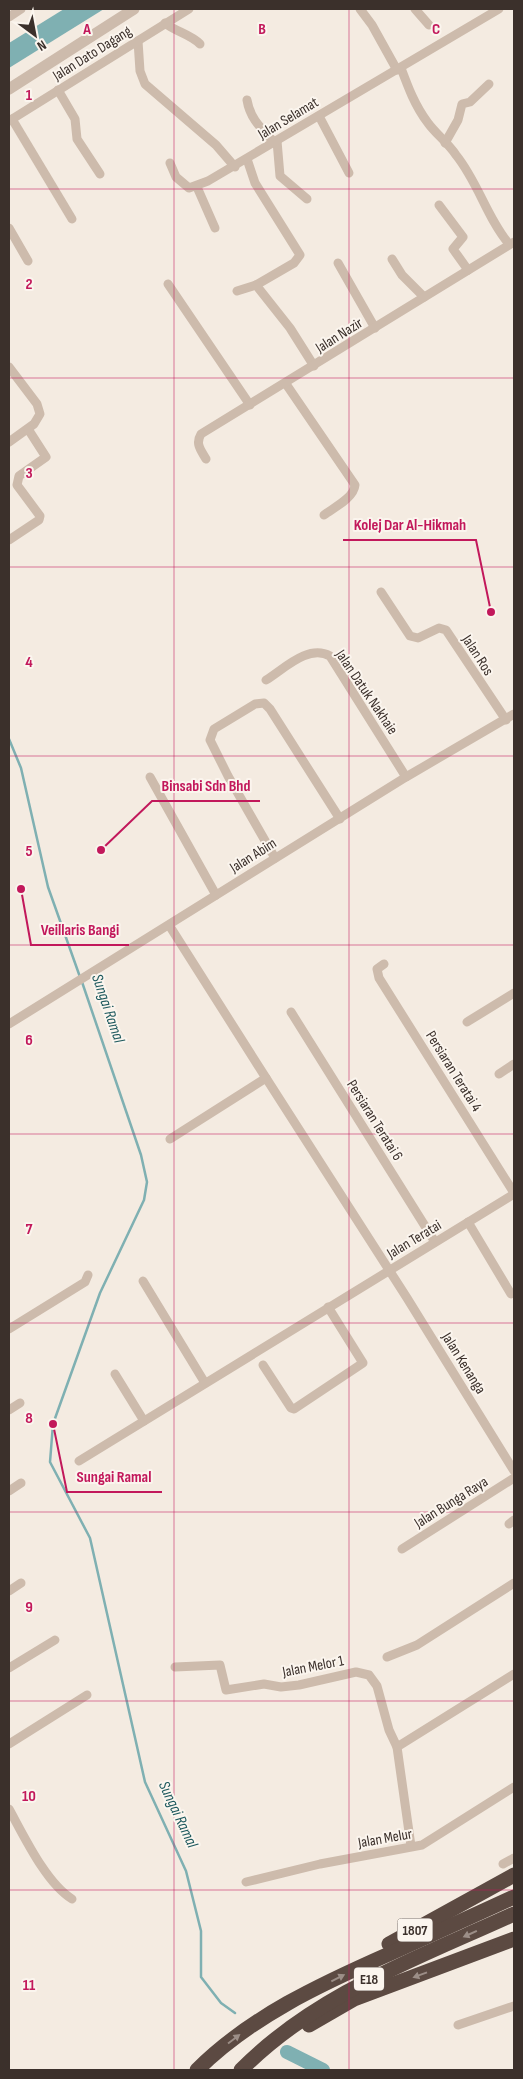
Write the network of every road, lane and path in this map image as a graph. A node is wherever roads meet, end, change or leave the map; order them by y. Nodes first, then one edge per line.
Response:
1 (21, 9) edge
2 (134, 9) edge
3 (189, 9) edge
4 (360, 9) edge
5 (415, 9) edge
6 (499, 9) edge
7 (9, 17) edge
8 (165, 23) junction
9 (430, 25) dead end
10 (138, 41) junction
11 (200, 44) dead end
12 (399, 69) junction
13 (489, 84) dead end
14 (9, 88) edge
15 (58, 90) junction
16 (247, 100) dead end
17 (319, 116) junction
18 (10, 120) edge
19 (276, 142) junction
20 (445, 143) junction
21 (247, 159) junction
22 (170, 163) dead end
23 (235, 166) junction
24 (349, 172) dead end
25 (100, 174) dead end
26 (197, 187) junction
27 (308, 198) dead end
28 (439, 205) dead end
29 (72, 219) dead end
30 (9, 228) edge
31 (215, 228) dead end
32 (512, 243) edge
33 (392, 259) dead end
34 (28, 261) dead end
35 (338, 264) dead end
36 (468, 270) junction
37 (168, 284) dead end
38 (256, 285) junction
39 (237, 291) dead end
40 (424, 298) junction
41 (376, 328) junction
42 (314, 366) junction
43 (9, 367) edge
44 (286, 384) junction
45 (250, 405) junction
46 (28, 429) junction
47 (9, 442) edge
48 (206, 459) dead end
49 (324, 515) dead end
50 (9, 540) edge
51 (381, 592) dead end
52 (266, 680) dead end
53 (514, 714) edge
54 (506, 720) junction
55 (406, 777) junction
56 (150, 778) dead end
57 (340, 819) junction
58 (275, 858) junction
59 (216, 895) junction
60 (169, 925) junction
61 (384, 964) dead end
62 (514, 993) edge
63 (291, 1012) dead end
64 (467, 1022) dead end
65 (9, 1024) edge
66 (514, 1064) edge
67 (499, 1074) dead end
68 (266, 1078) junction
69 (170, 1139) dead end
70 (514, 1194) edge
71 (468, 1222) junction
72 (435, 1242) junction
73 (389, 1270) junction
74 (88, 1275) dead end
75 (143, 1281) dead end
76 (511, 1294) dead end
77 (328, 1307) junction
78 (9, 1329) edge
79 (263, 1365) dead end
80 (115, 1374) dead end
81 (205, 1383) junction
82 (20, 1403) dead end
83 (9, 1410) edge
84 (144, 1421) junction
85 (79, 1461) dead end
86 (514, 1470) edge
87 (514, 1478) edge
88 (21, 1483) dead end
89 (9, 1491) edge
90 (402, 1549) dead end
91 (21, 1583) dead end
92 (514, 1584) edge
93 (9, 1591) edge
94 (55, 1640) dead end
95 (387, 1657) dead end
96 (174, 1667) dead end
97 (9, 1668) edge
98 (514, 1674) edge
99 (87, 1695) dead end
100 (9, 1744) edge
101 (396, 1747) junction
102 (514, 1787) edge
103 (9, 1809) edge
104 (411, 1846) junction
105 (514, 1858) edge
106 (502, 1864) dead end
107 (514, 1874) edge
108 (246, 1882) dead end
109 (514, 1897) edge
110 (72, 1899) dead end
111 (514, 1914) edge
112 (514, 1938) edge
113 (363, 1966) junction
114 (514, 2006) edge
115 (458, 2025) dead end
116 (197, 2070) edge
117 (241, 2070) edge
118 (245, 2070) edge

1 - 7 street
2 - 14 street
3 - 8 street, Jalan Dato Dagang
4 - 12 street
5 - 9 street
6 - 12 street, Jalan Selamat
8 - 10 street, Jalan Dato Dagang
8 - 11 street
10 - 15 street, Jalan Dato Dagang
10 - 23 street
12 - 17 street, Jalan Selamat
12 - 20 street
13 - 20 street
15 - 18 street, Jalan Dato Dagang
15 - 25 street
16 - 19 street
17 - 19 street, Jalan Selamat
17 - 24 street
18 - 29 street
19 - 21 street, Jalan Selamat
19 - 27 street
20 - 32 street
21 - 23 street, Jalan Selamat
21 - 38 street
22 - 26 street
23 - 26 street, Jalan Selamat
26 - 31 street
28 - 36 street
30 - 34 street
32 - 36 street, Jalan Nazir
33 - 40 street
35 - 41 street
36 - 40 street, Jalan Nazir
37 - 45 street
38 - 39 street
38 - 42 street
40 - 41 street, Jalan Nazir
41 - 42 street, Jalan Nazir
42 - 44 street, Jalan Nazir
43 - 46 street
44 - 45 street, Jalan Nazir
44 - 49 street
45 - 48 street, Jalan Nazir
46 - 47 street
46 - 50 street
51 - 54 street, Jalan Ros
52 - 55 street, Jalan Datuk Nakhaie
53 - 54 street, Jalan Abim
54 - 55 street, Jalan Abim
55 - 57 street, Jalan Abim
56 - 59 street
57 - 58 street, Jalan Abim
57 - 58 street
58 - 59 street, Jalan Abim
59 - 60 street, Jalan Abim
60 - 65 street, Jalan Abim
60 - 68 street, Jalan Kenanga
61 - 70 street, Persiaran Teratai 4
62 - 64 street
63 - 72 street, Persiaran Teratai 6
66 - 67 street
68 - 69 street
68 - 73 street, Jalan Kenanga
70 - 71 street, Jalan Teratai
71 - 72 street, Jalan Teratai
71 - 76 street
72 - 73 street, Jalan Teratai
73 - 77 street, Jalan Teratai
73 - 86 street, Jalan Kenanga
74 - 78 street
75 - 81 street
77 - 79 street
77 - 81 street, Jalan Teratai
80 - 84 street
81 - 84 street, Jalan Teratai
82 - 83 street
84 - 85 street, Jalan Teratai
87 - 90 street, Jalan Bunga Raya
88 - 89 street
91 - 93 street
92 - 95 street
94 - 97 street
96 - 101 street, Jalan Melor 1
98 - 101 street
99 - 100 street
101 - 104 street, Jalan Melor 1
102 - 104 street, Jalan Melur
103 - 110 street
104 - 108 street, Jalan Melur
105 - 106 street
107 - 113 highway, 1807
109 - 113 highway, E18
111 -> 117 highway, E18
112 -> 118 highway
116 -> 113 highway, E18
114 - 115 street

